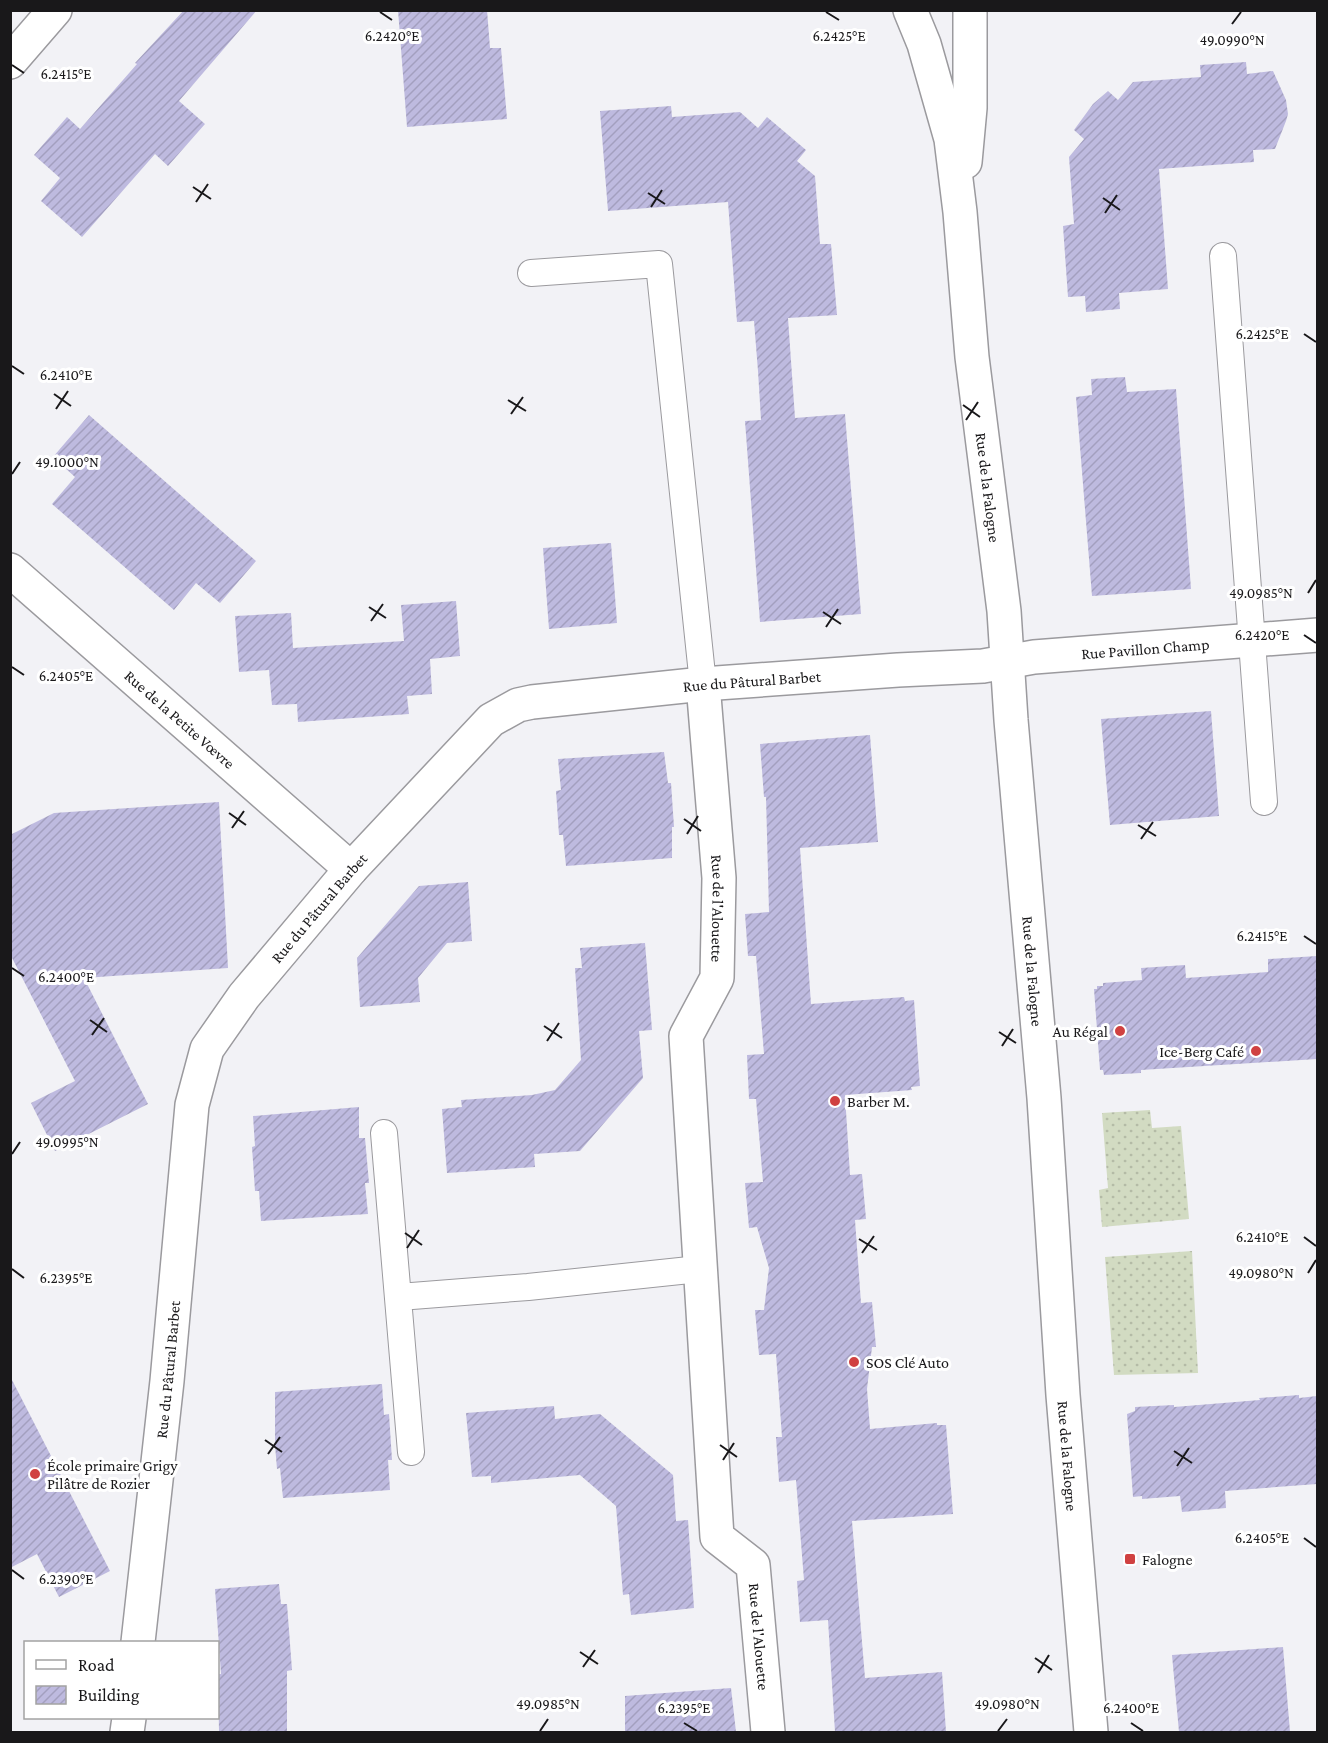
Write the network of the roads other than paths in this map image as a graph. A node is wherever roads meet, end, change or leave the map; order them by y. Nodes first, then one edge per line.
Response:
1 (56, 10) edge
2 (910, 10) edge
3 (970, 10) edge
4 (10, 62) edge
5 (960, 212) junction
6 (1223, 256) dead end
7 (531, 273) dead end
8 (10, 570) edge
9 (1317, 635) edge
10 (1252, 640) junction
11 (1008, 662) junction
12 (703, 684) junction
13 (1264, 802) dead end
14 (351, 869) junction
15 (384, 1133) dead end
16 (699, 1269) junction
17 (399, 1297) junction
18 (411, 1452) dead end
19 (138, 1641) edge
20 (768, 1732) edge
21 (1091, 1732) edge

1 - 4 street
2 - 5 street, Rue de la Falogne
3 - 5 street, Rue de la Falogne
5 - 11 street, Rue de la Falogne
6 - 10 lane
7 - 12 lane
8 - 14 street, Rue de la Petite Vœvre
9 - 10 street, Rue Pavillon Champ
10 - 11 street, Rue Pavillon Champ
10 - 13 lane
11 - 12 street, Rue du Pâtural Barbet
11 - 21 street, Rue de la Falogne
12 - 14 street, Rue du Pâtural Barbet
12 - 16 street, Rue de l'Alouette
14 - 19 street, Rue du Pâtural Barbet
15 - 17 lane
16 - 17 lane
16 - 20 street, Rue de l'Alouette
17 - 18 lane

